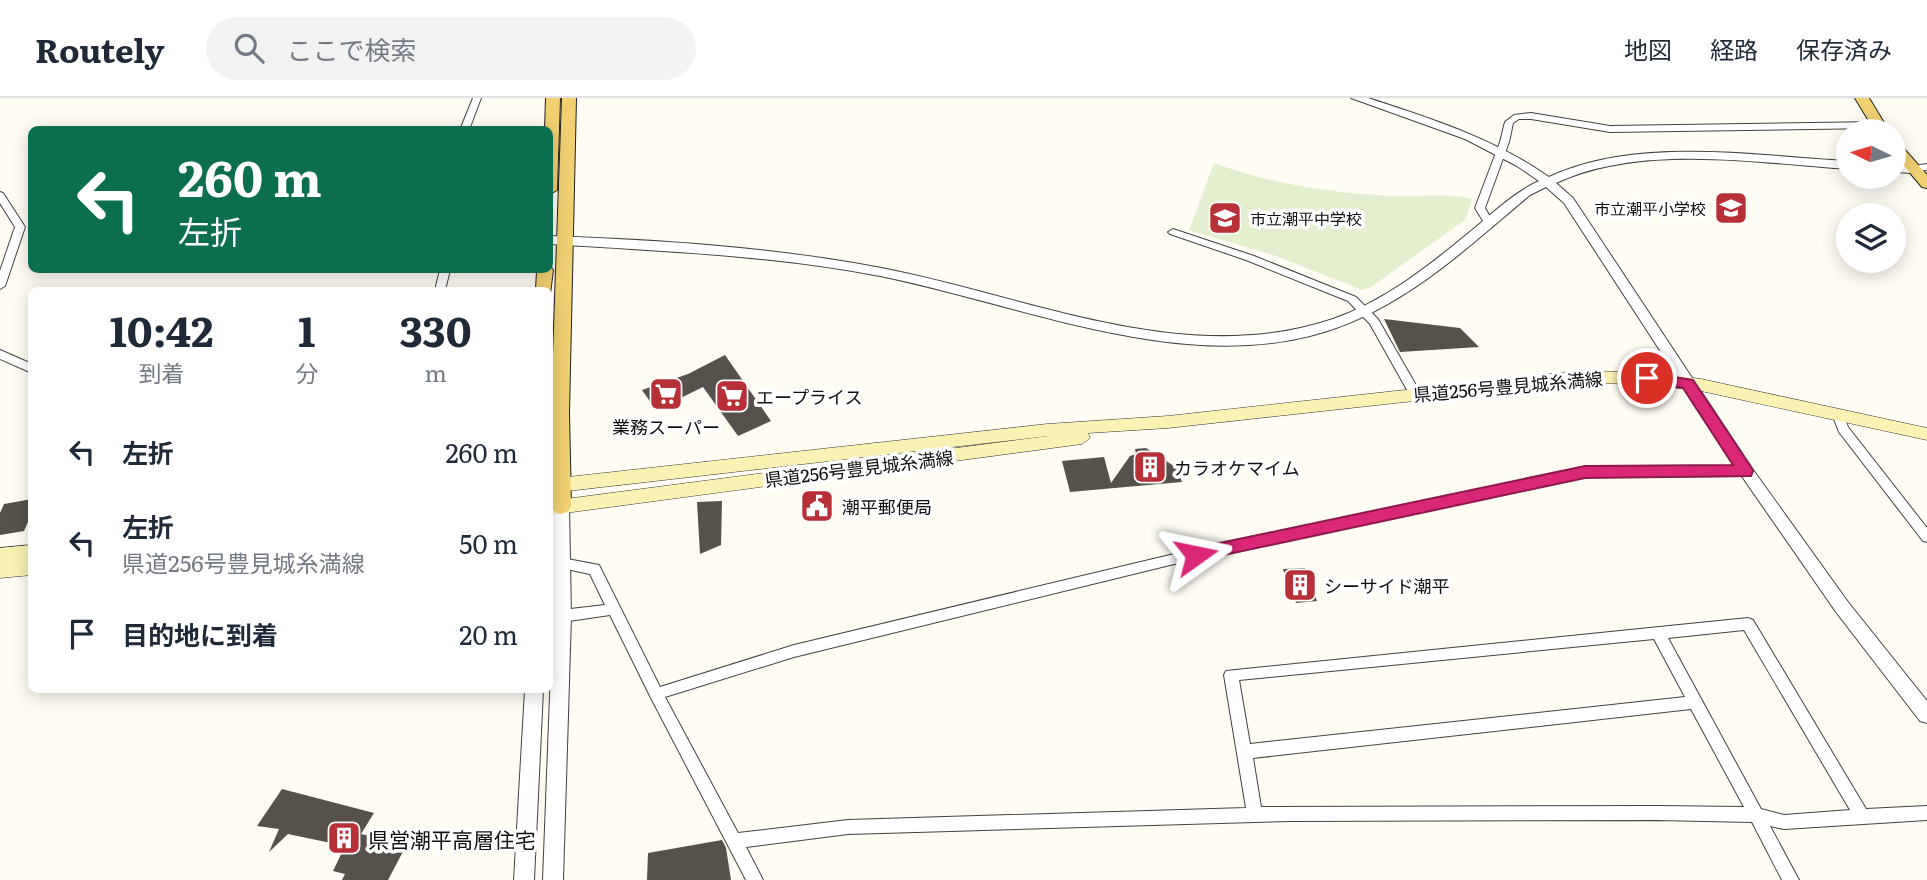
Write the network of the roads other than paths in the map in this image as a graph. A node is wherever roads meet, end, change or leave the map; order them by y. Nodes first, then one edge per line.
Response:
1 (477, 98) edge
2 (553, 98) edge
3 (569, 98) edge
4 (1357, 98) edge
5 (1861, 98) edge
6 (1874, 119) edge
7 (466, 126) edge
8 (552, 126) edge
9 (1836, 128) edge
10 (1500, 149) junction
11 (1836, 165) edge
12 (1919, 168) edge
13 (1546, 180) junction
14 (1927, 184) edge
15 (0, 195) edge
16 (1489, 222) junction
17 (1173, 232) dead end
18 (557, 241) edge
19 (0, 286) edge
20 (1366, 311) junction
21 (0, 354) edge
22 (28, 367) edge
23 (1687, 383) junction
24 (1415, 394) junction
25 (555, 414) edge
26 (1838, 414) junction
27 (1168, 422) junction
28 (1927, 434) edge
29 (1746, 471) junction
30 (555, 485) edge
31 (555, 507) edge
32 (1926, 534) edge
33 (28, 552) edge
34 (0, 556) edge
35 (562, 563) junction
36 (28, 567) edge
37 (0, 570) edge
38 (614, 609) junction
39 (562, 615) junction
40 (1658, 633) junction
41 (534, 693) edge
42 (656, 694) junction
43 (1695, 702) junction
44 (1927, 715) edge
45 (1244, 752) junction
46 (1927, 813) edge
47 (1255, 815) junction
48 (1757, 815) junction
49 (1863, 818) junction
50 (736, 841) junction
51 (524, 880) edge
52 (553, 880) edge
53 (755, 880) edge
54 (1791, 880) edge

1 - 7 street
2 - 8 main road
3 - 18 main road
4 - 10 street
5 - 6 main road
9 - 10 street
10 - 13 street
10 - 16 street
11 - 13 street
12 - 14 main road
13 - 16 street
13 - 23 street
15 - 19 street
16 - 20 street
17 - 20 street
18 - 20 street
18 - 25 main road
20 - 24 street
21 - 22 street
23 - 24 main road, 県道256号豊見城糸満線
23 - 26 main road, 県道256号豊見城糸満線
23 - 29 street
24 - 27 main road, 県道256号豊見城糸満線
25 - 30 main road
26 - 28 main road, 県道256号豊見城糸満線
26 - 32 street
27 - 30 main road, 県道256号豊見城糸満線
27 - 31 main road, 県道256号豊見城糸満線
29 - 42 street
29 - 44 street
30 - 31 main road
31 - 35 street
33 - 34 main road
35 - 38 street
35 - 39 street
36 - 37 main road
38 - 39 street
38 - 42 street
39 - 52 street
40 - 43 street
40 - 45 street
40 - 49 street
41 - 51 street
42 - 50 street
43 - 45 street
43 - 48 street
45 - 47 street
46 - 49 street
47 - 48 street
47 - 50 street
48 - 49 street
48 - 54 street
50 - 53 street

